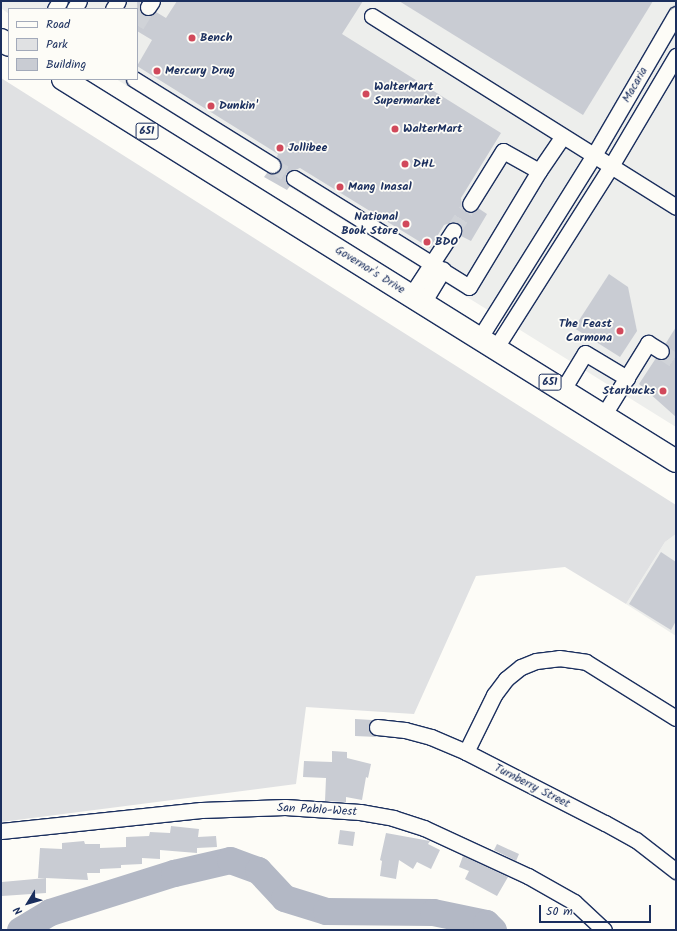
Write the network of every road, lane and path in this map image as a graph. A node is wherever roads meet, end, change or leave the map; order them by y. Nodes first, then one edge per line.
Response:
1 (676, 14) edge
2 (372, 16) dead end
3 (676, 56) edge
4 (65, 80) edge
5 (136, 80) edge
6 (563, 136) junction
7 (594, 155) junction
8 (272, 165) tunnel mouth
9 (611, 166) junction
10 (540, 171) junction
11 (294, 178) tunnel mouth
12 (470, 204) tunnel mouth
13 (676, 207) edge
14 (453, 231) tunnel mouth
15 (437, 267) junction
16 (417, 299) junction
17 (487, 344) junction
18 (661, 351) tunnel mouth
19 (627, 378) junction
20 (562, 391) junction
21 (603, 416) junction
22 (676, 461) edge
23 (676, 718) edge
24 (377, 727) dead end
25 (466, 752) junction
26 (1, 831) edge
27 (676, 871) edge
28 (604, 930) edge

1 - 7 street, Macaria
2 - 6 street
3 - 9 street
4 - 16 highway, Governor's Drive / 651
5 - 8 street
6 - 7 street
6 - 10 street
7 - 9 street
7 - 17 street, Macaria
9 - 13 street
9 - 17 street
10 - 12 street
10 - 15 street
11 - 15 street
14 - 15 street
15 - 16 street
16 - 17 highway, Governor's Drive / 651
17 - 20 highway, Governor's Drive / 651
18 - 19 street
19 - 20 street
19 - 21 street
20 - 21 highway, Governor's Drive / 651
21 - 22 highway, Governor's Drive / 651
23 - 25 street
24 - 25 street, Turnberry Street
25 - 27 street, Turnberry Street
26 - 28 street, San Pablo-West

